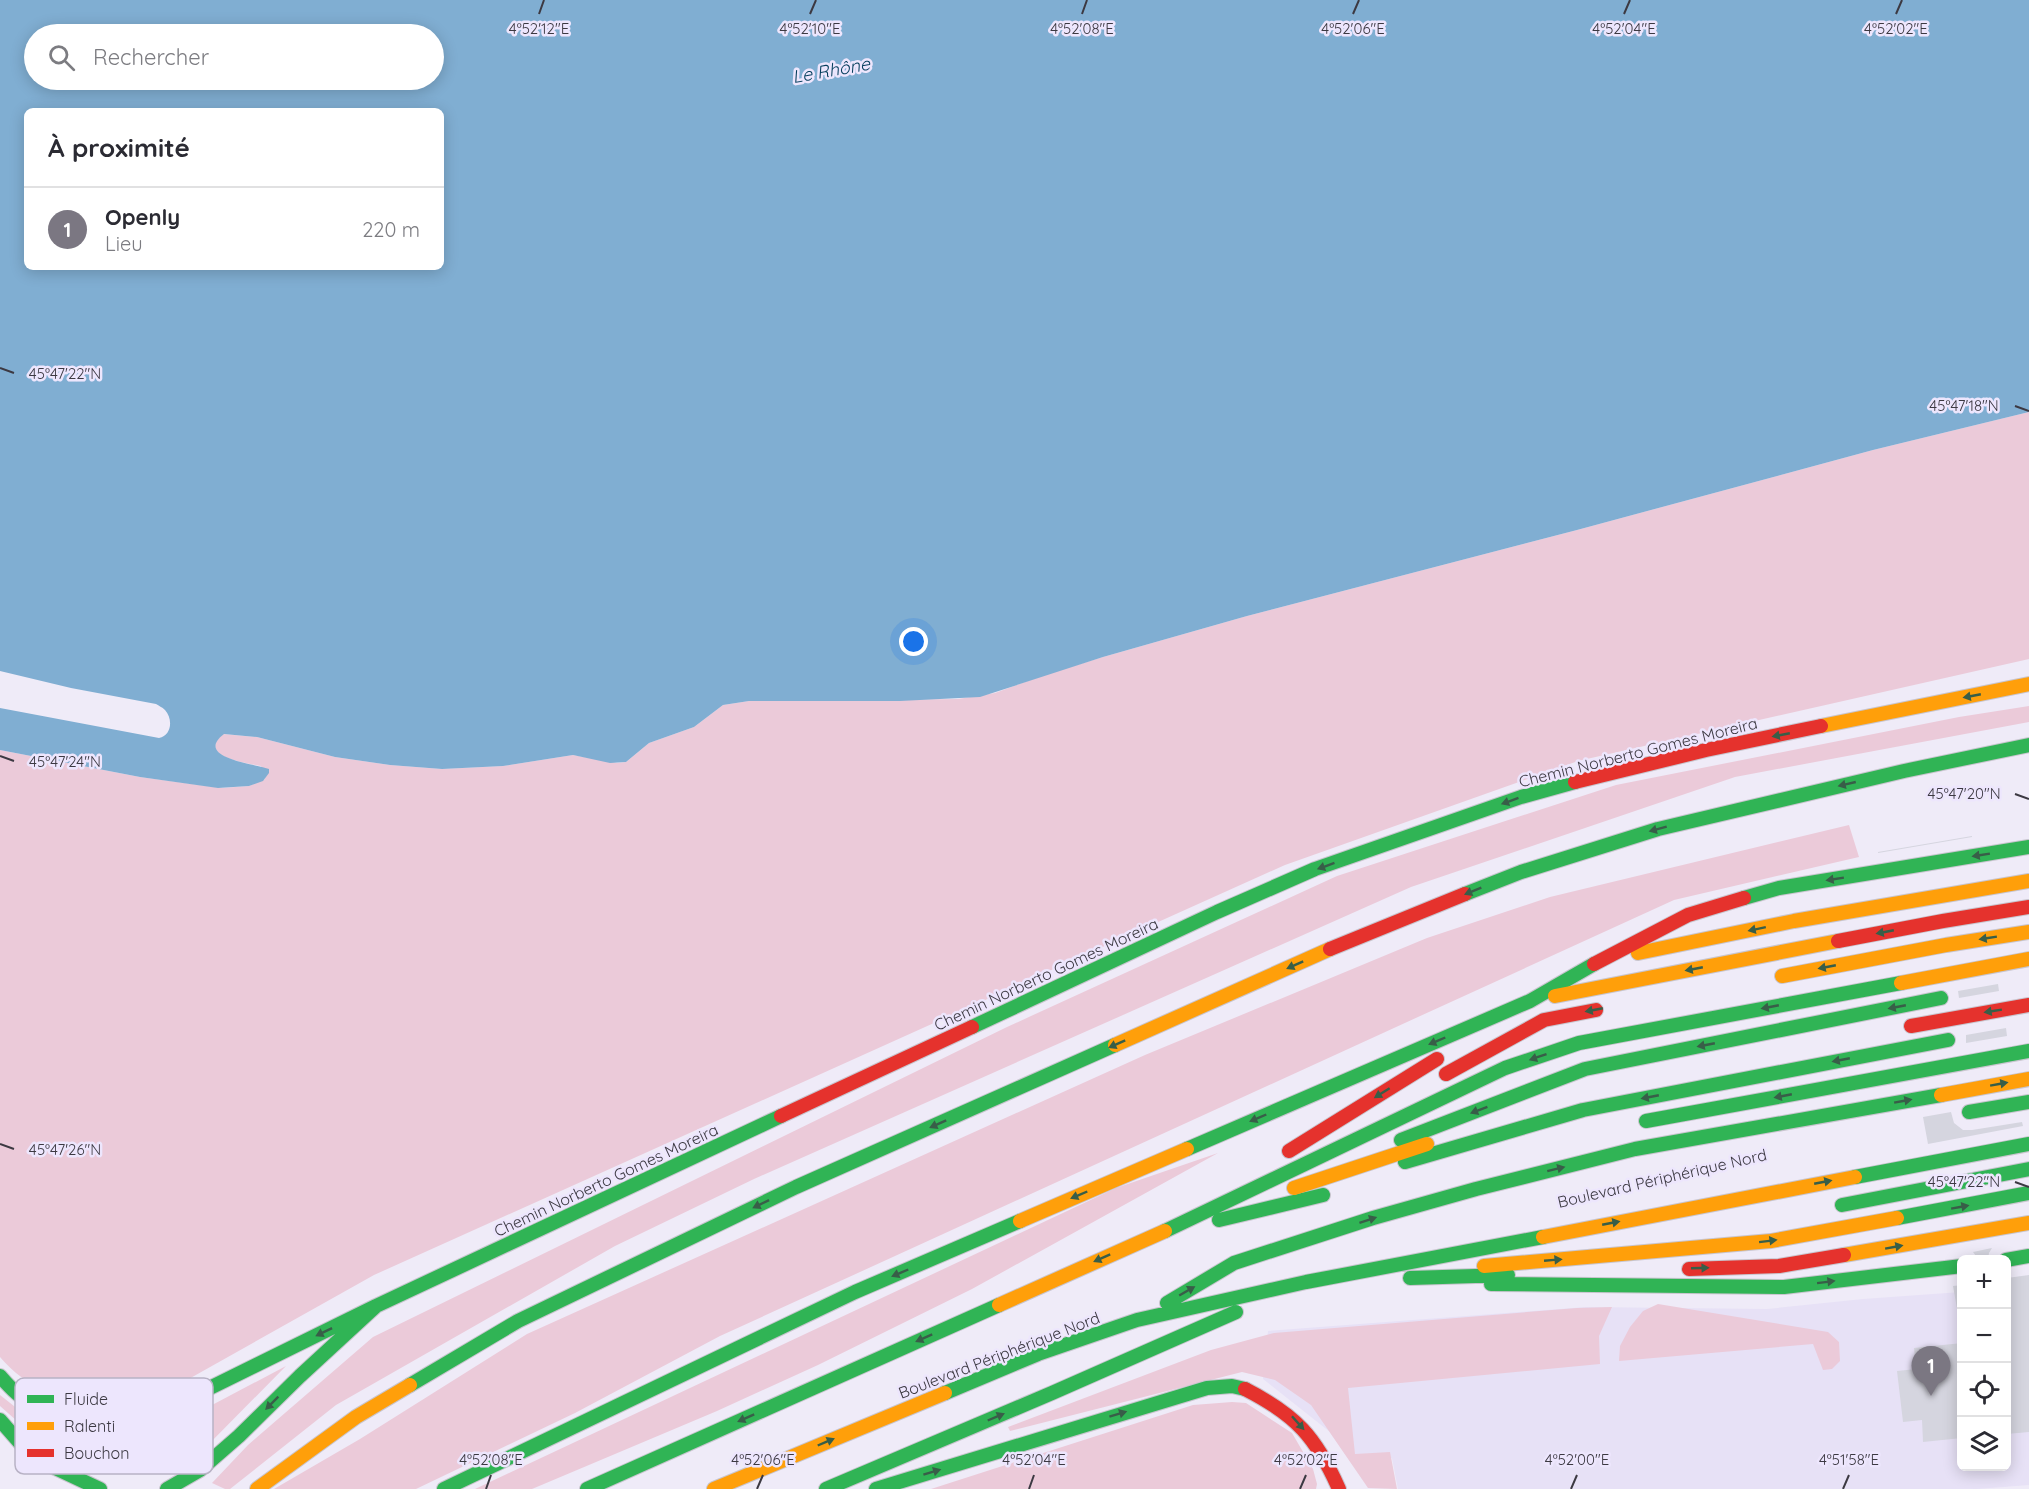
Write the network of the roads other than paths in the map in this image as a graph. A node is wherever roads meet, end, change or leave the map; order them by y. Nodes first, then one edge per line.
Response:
1 (2029, 684) edge
2 (2029, 745) edge
3 (2004, 764) dead end
4 (1904, 771) junction
5 (2029, 847) edge
6 (2029, 881) edge
7 (2029, 907) edge
8 (2029, 932) edge
9 (2029, 959) edge
10 (1598, 962) junction
11 (1774, 977) dead end
12 (1954, 996) dead end
13 (1530, 1001) junction
14 (2029, 1005) edge
15 (1613, 1007) dead end
16 (1899, 1029) dead end
17 (1960, 1037) dead end
18 (2029, 1051) edge
19 (1439, 1078) dead end
20 (2029, 1078) edge
21 (2029, 1102) edge
22 (1386, 1107) dead end
23 (1950, 1115) dead end
24 (1485, 1124) dead end
25 (1628, 1125) dead end
26 (1742, 1130) junction
27 (1785, 1137) dead end
28 (2029, 1144) edge
29 (1277, 1159) dead end
30 (2029, 1169) edge
31 (1257, 1171) dead end
32 (1340, 1191) dead end
33 (2029, 1193) edge
34 (1832, 1207) dead end
35 (1558, 1220) dead end
36 (2029, 1223) edge
37 (1156, 1234) junction
38 (1598, 1242) dead end
39 (2029, 1256) edge
40 (2011, 1259) edge
41 (1957, 1267) edge
42 (1673, 1269) dead end
43 (1614, 1271) dead end
44 (1306, 1282) junction
45 (1378, 1283) dead end
46 (1402, 1283) dead end
47 (376, 1306) junction
48 (1137, 1320) junction
49 (0, 1376) edge
50 (213, 1386) edge
51 (15, 1391) edge
52 (0, 1420) edge
53 (15, 1437) edge
54 (213, 1459) edge
55 (68, 1474) edge
56 (193, 1474) edge
57 (100, 1489) edge
58 (167, 1489) edge
59 (257, 1489) edge
60 (444, 1489) edge
61 (586, 1489) edge
62 (714, 1489) edge
63 (826, 1489) edge
64 (876, 1489) edge
65 (1339, 1489) edge

1 -> 47 main road, Chemin Norberto Gomes Moreira
2 - 4 main road
3 - 4 main road
4 -> 59 main road
5 -> 10 main road
6 -> 10 main road
7 -> 13 main road
8 -> 11 main road
9 -> 37 main road
10 - 13 main road
12 -> 37 main road
13 -> 29 main road
13 -> 60 main road
14 -> 16 main road
15 -> 19 main road
17 -> 37 main road
18 -> 25 main road
26 -> 20 main road
21 - 23 main road
22 - 37 main road
24 - 37 main road
26 - 27 main road
48 -> 26 main road
44 -> 28 main road, Boulevard Périphérique Nord
30 - 34 main road
31 - 37 main road
32 - 37 main road
44 -> 33 main road
35 - 44 main road, Boulevard Périphérique Nord
42 -> 36 main road
37 -> 61 main road
38 - 44 main road, Boulevard Périphérique Nord
39 - 40 main road
46 -> 41 main road
43 - 44 main road, Boulevard Périphérique Nord
44 - 45 main road, Boulevard Périphérique Nord
44 - 48 main road, Boulevard Périphérique Nord
63 -> 44 main road
47 -> 50 main road
47 -> 54 main road, Chemin Norberto Gomes Moreira
62 -> 48 main road, Boulevard Périphérique Nord
51 -> 49 main road
52 - 53 main road
55 - 57 main road
56 -> 58 main road, Chemin Norberto Gomes Moreira
64 -> 65 main road

